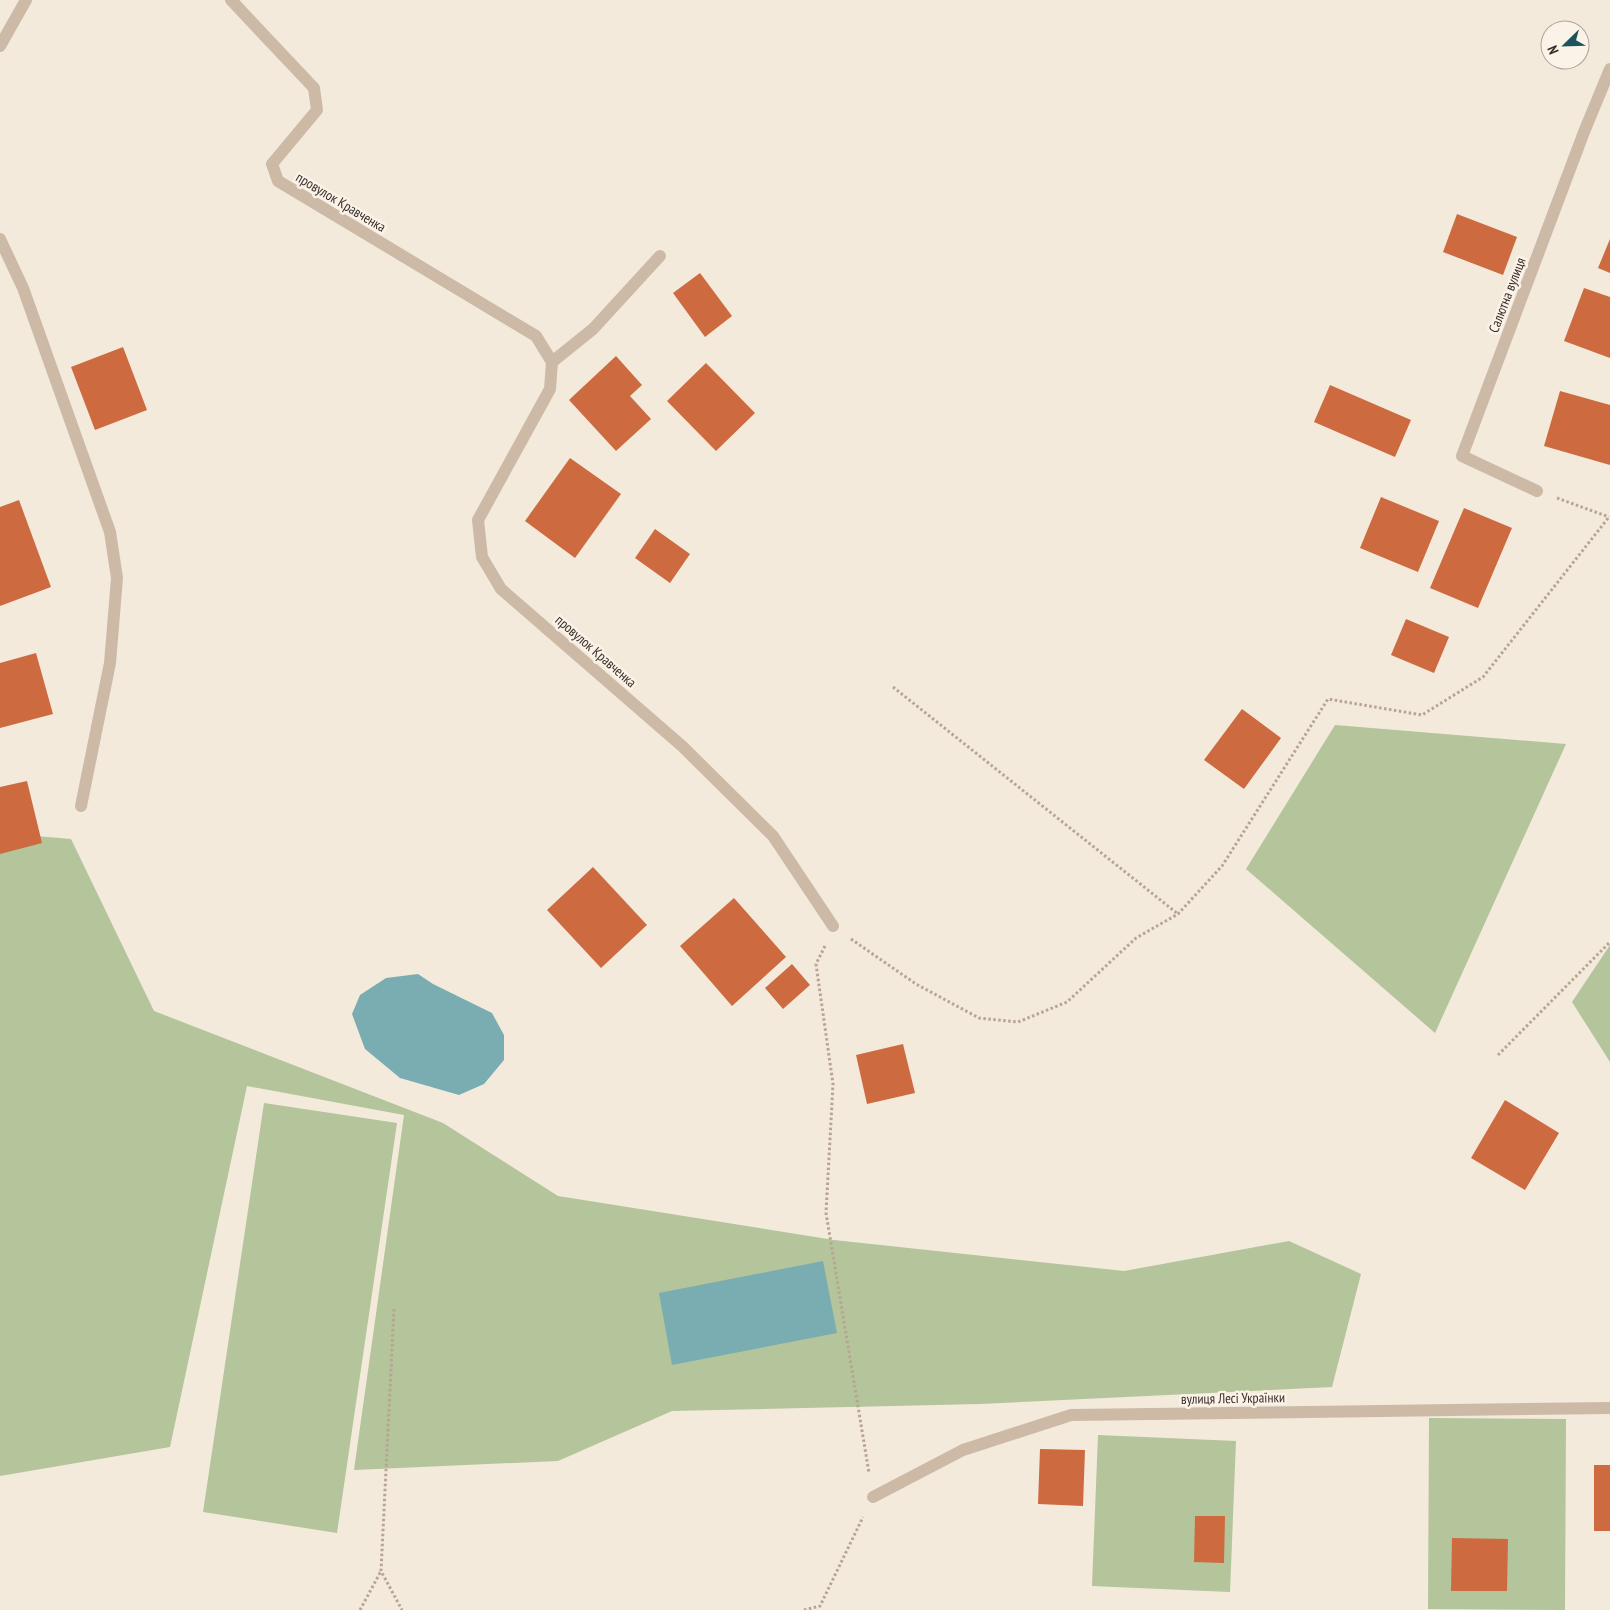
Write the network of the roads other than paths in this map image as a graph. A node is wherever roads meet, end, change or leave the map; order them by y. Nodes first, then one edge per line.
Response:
1 (26, 0) edge
2 (231, 0) edge
3 (0, 46) edge
4 (1610, 68) edge
5 (0, 239) edge
6 (660, 256) dead end
7 (552, 362) junction
8 (1537, 491) road end
9 (82, 806) dead end
10 (833, 926) road end
11 (1610, 1408) edge
12 (873, 1497) road end

1 - 3 street
2 - 7 street, провулок Кравченка
4 - 8 street, Салютна вулиця
5 - 9 street
6 - 7 street
7 - 10 street, провулок Кравченка
11 - 12 street, вулиця Лесі Українки

